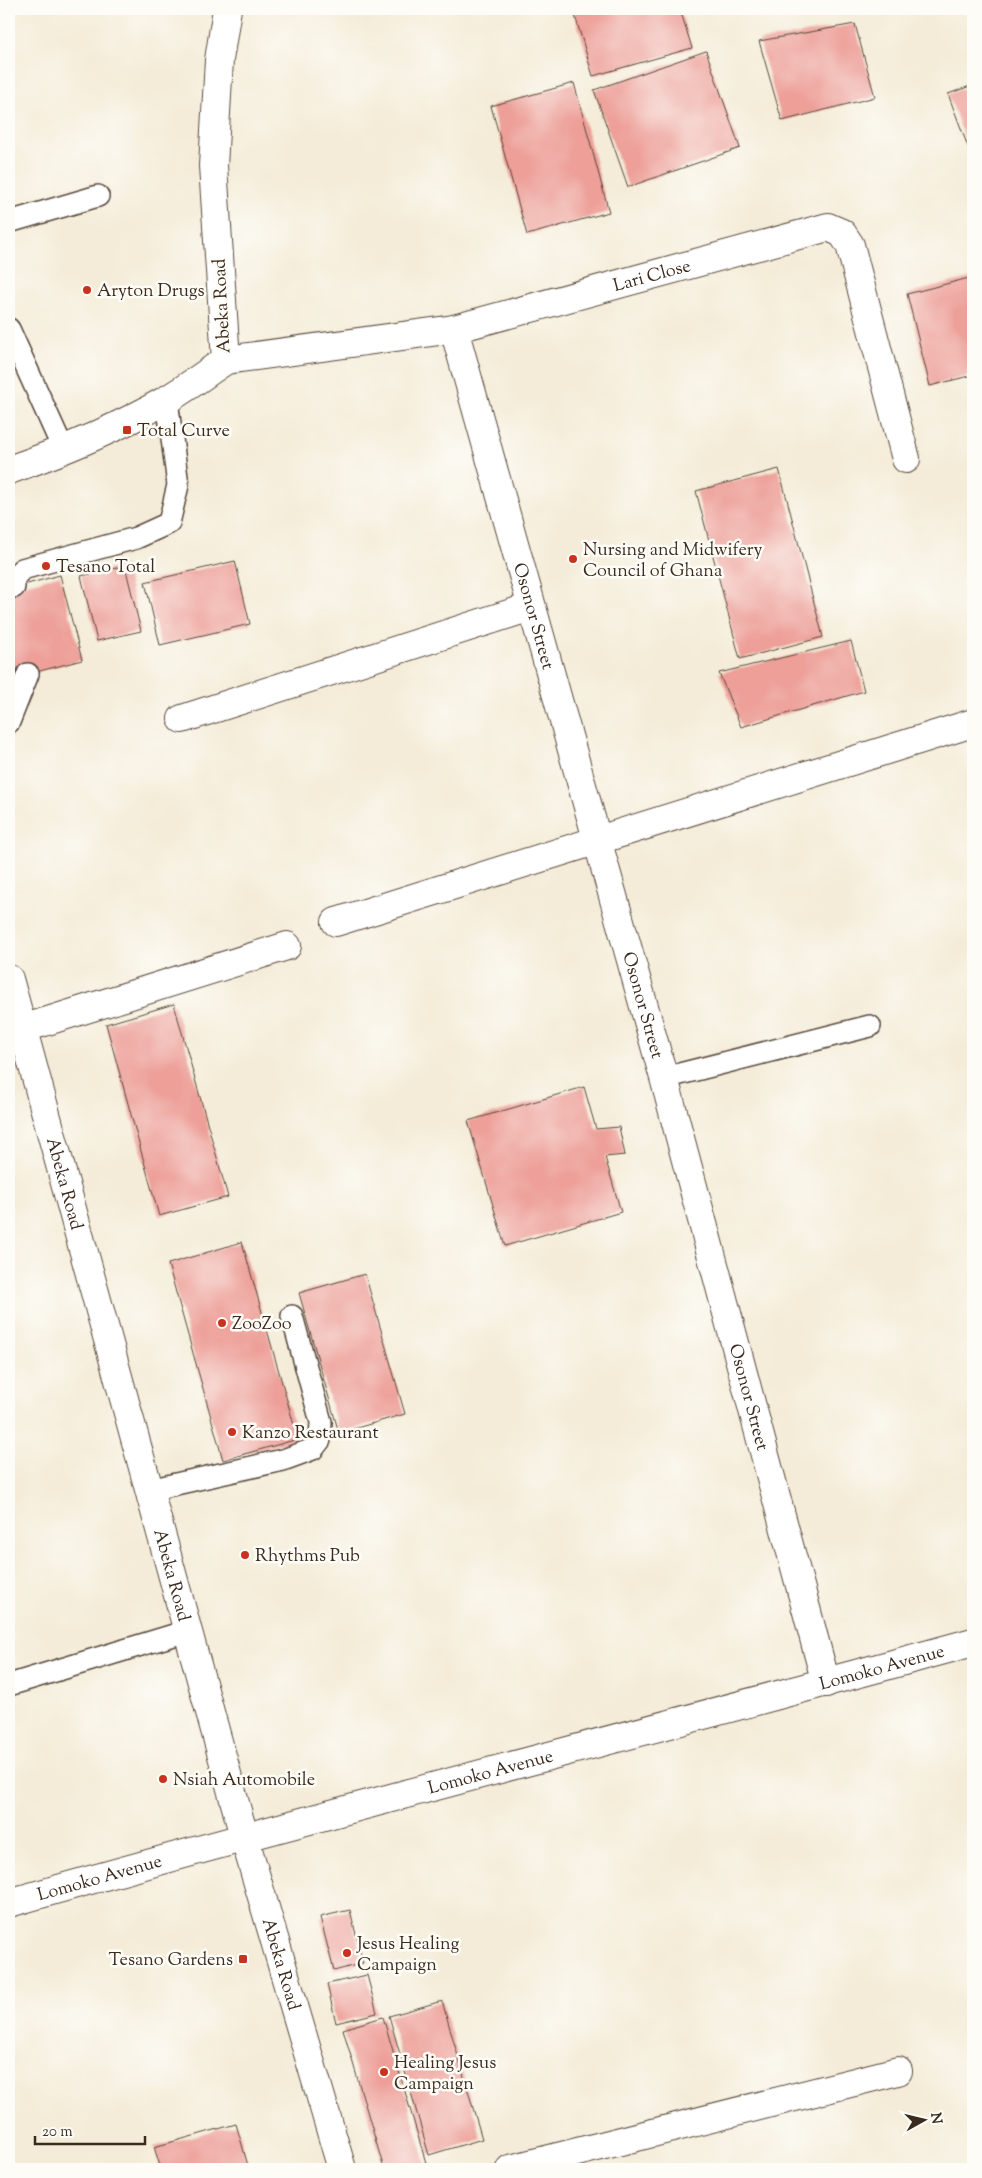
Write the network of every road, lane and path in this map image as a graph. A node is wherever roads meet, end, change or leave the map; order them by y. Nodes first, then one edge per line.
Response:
1 (227, 9) edge
2 (98, 196) dead end
3 (9, 222) edge
4 (9, 329) edge
5 (454, 329) junction
6 (226, 360) junction
7 (167, 400) junction
8 (64, 451) junction
9 (906, 459) dead end
10 (9, 470) edge
11 (14, 587) dead end
12 (531, 608) junction
13 (28, 674) dead end
14 (182, 719) dead end
15 (9, 722) edge
16 (973, 723) edge
17 (598, 841) junction
18 (336, 922) dead end
19 (287, 946) dead end
20 (9, 979) edge
21 (870, 1026) dead end
22 (22, 1029) junction
23 (664, 1078) junction
24 (292, 1316) dead end
25 (148, 1490) junction
26 (187, 1631) junction
27 (973, 1642) edge
28 (826, 1683) junction
29 (9, 1685) edge
30 (244, 1836) junction
31 (9, 1903) edge
32 (898, 2070) dead end
33 (342, 2169) edge
34 (510, 2169) edge

1 - 6 street, Abeka Road
2 - 3 lane
4 - 8 lane
5 - 6 street, Lari Close
5 - 9 street, Lari Close
5 - 12 street, Osonor Street
6 - 7 street, Abeka Road
7 - 8 street, Abeka Road
7 - 11 lane
8 - 10 street, Abeka Road
12 - 14 street
12 - 17 street, Osonor Street
13 - 15 lane
16 - 17 street
17 - 18 street
17 - 23 street, Osonor Street
19 - 22 street
20 - 22 street, Abeka Road
21 - 23 lane
22 - 25 street, Abeka Road
23 - 28 street, Osonor Street
24 - 25 lane
25 - 26 street, Abeka Road
26 - 29 lane
26 - 30 street, Abeka Road
27 - 28 street, Lomoko Avenue
28 - 30 street, Lomoko Avenue
30 - 31 street, Lomoko Avenue
30 - 33 street, Abeka Road
32 - 34 street

